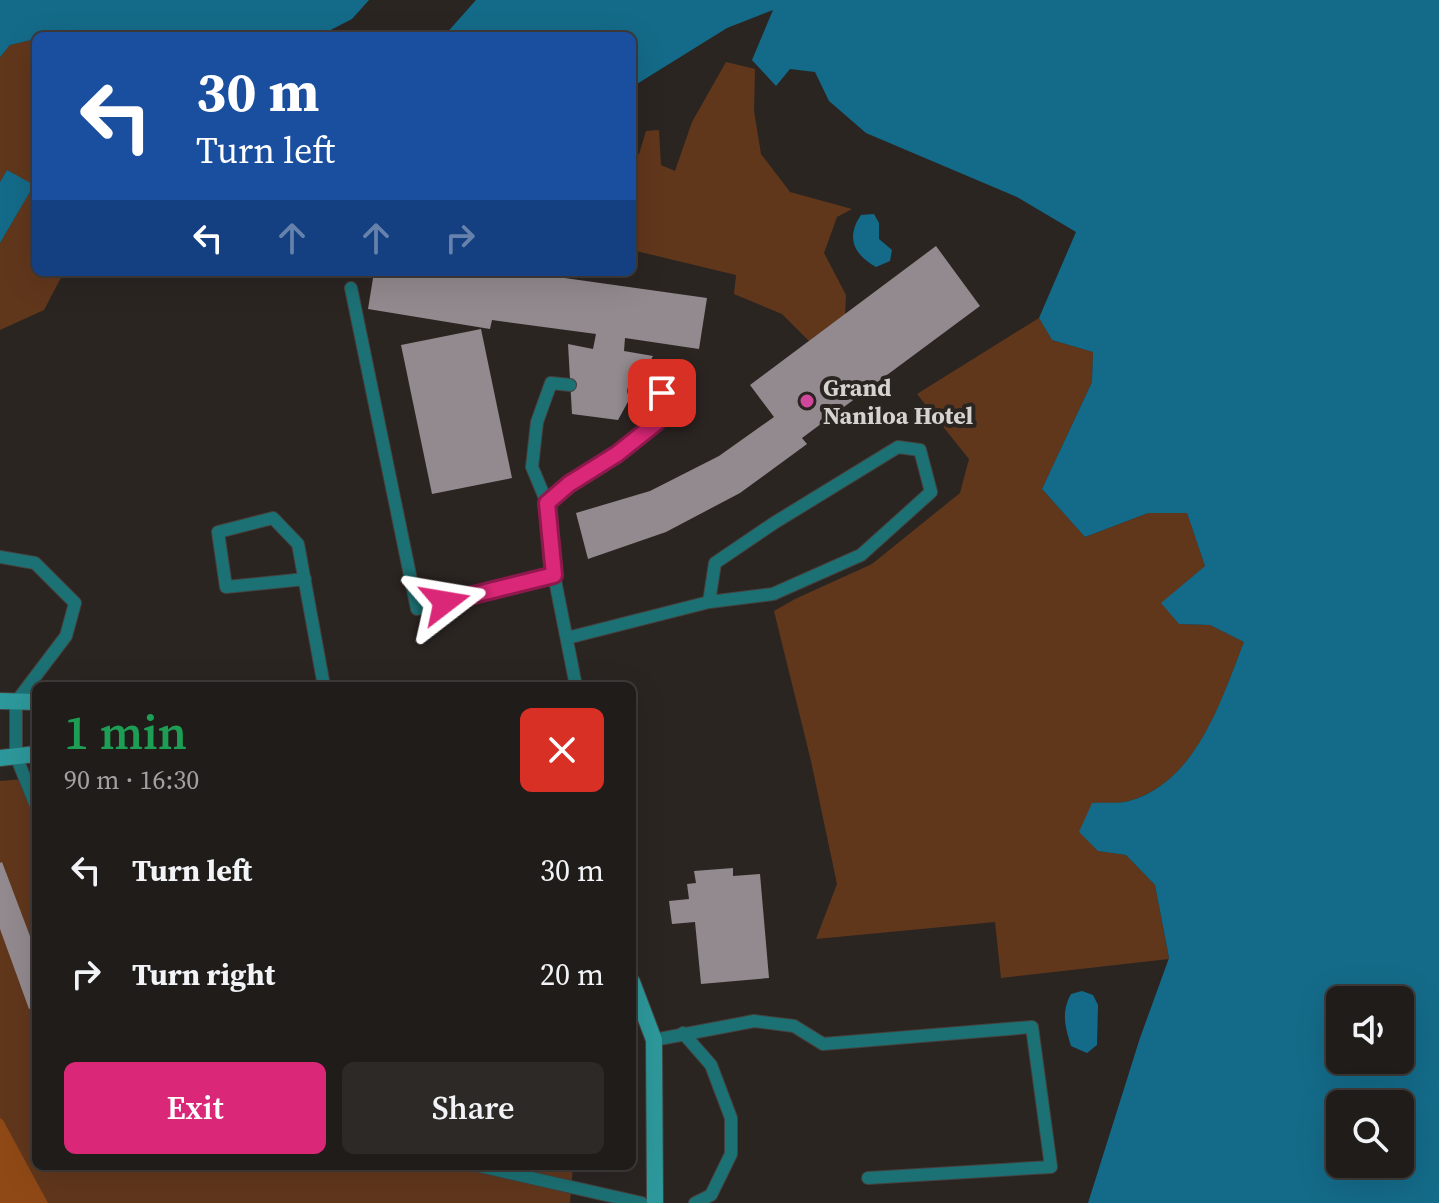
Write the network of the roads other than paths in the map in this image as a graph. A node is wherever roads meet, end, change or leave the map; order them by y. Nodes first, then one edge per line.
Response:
1 (351, 288) dead end
2 (570, 385) dead end
3 (634, 391) dead end
4 (547, 503) junction
5 (0, 557) edge
6 (554, 575) junction
7 (305, 579) junction
8 (709, 602) junction
9 (567, 638) junction
10 (323, 682) edge
11 (575, 682) edge
12 (8, 702) edge
13 (32, 702) edge
14 (32, 754) edge
15 (8, 757) edge
16 (32, 799) edge
17 (636, 993) edge
18 (683, 1033) junction
19 (654, 1040) junction
20 (497, 1170) edge
21 (868, 1178) dead end
22 (642, 1203) edge
23 (655, 1203) edge
24 (695, 1203) edge

1 - 6 lane
2 - 4 lane
3 - 4 lane
4 - 6 lane
5 - 12 lane
6 - 9 lane
7 - 7 lane
7 - 10 lane
8 - 8 lane
8 - 9 lane
9 - 11 lane
12 - 13 street
12 - 15 lane
14 - 15 street
15 - 16 lane
17 - 19 street
18 - 19 lane
18 - 21 lane
18 - 24 lane
19 - 23 street
20 - 22 lane

